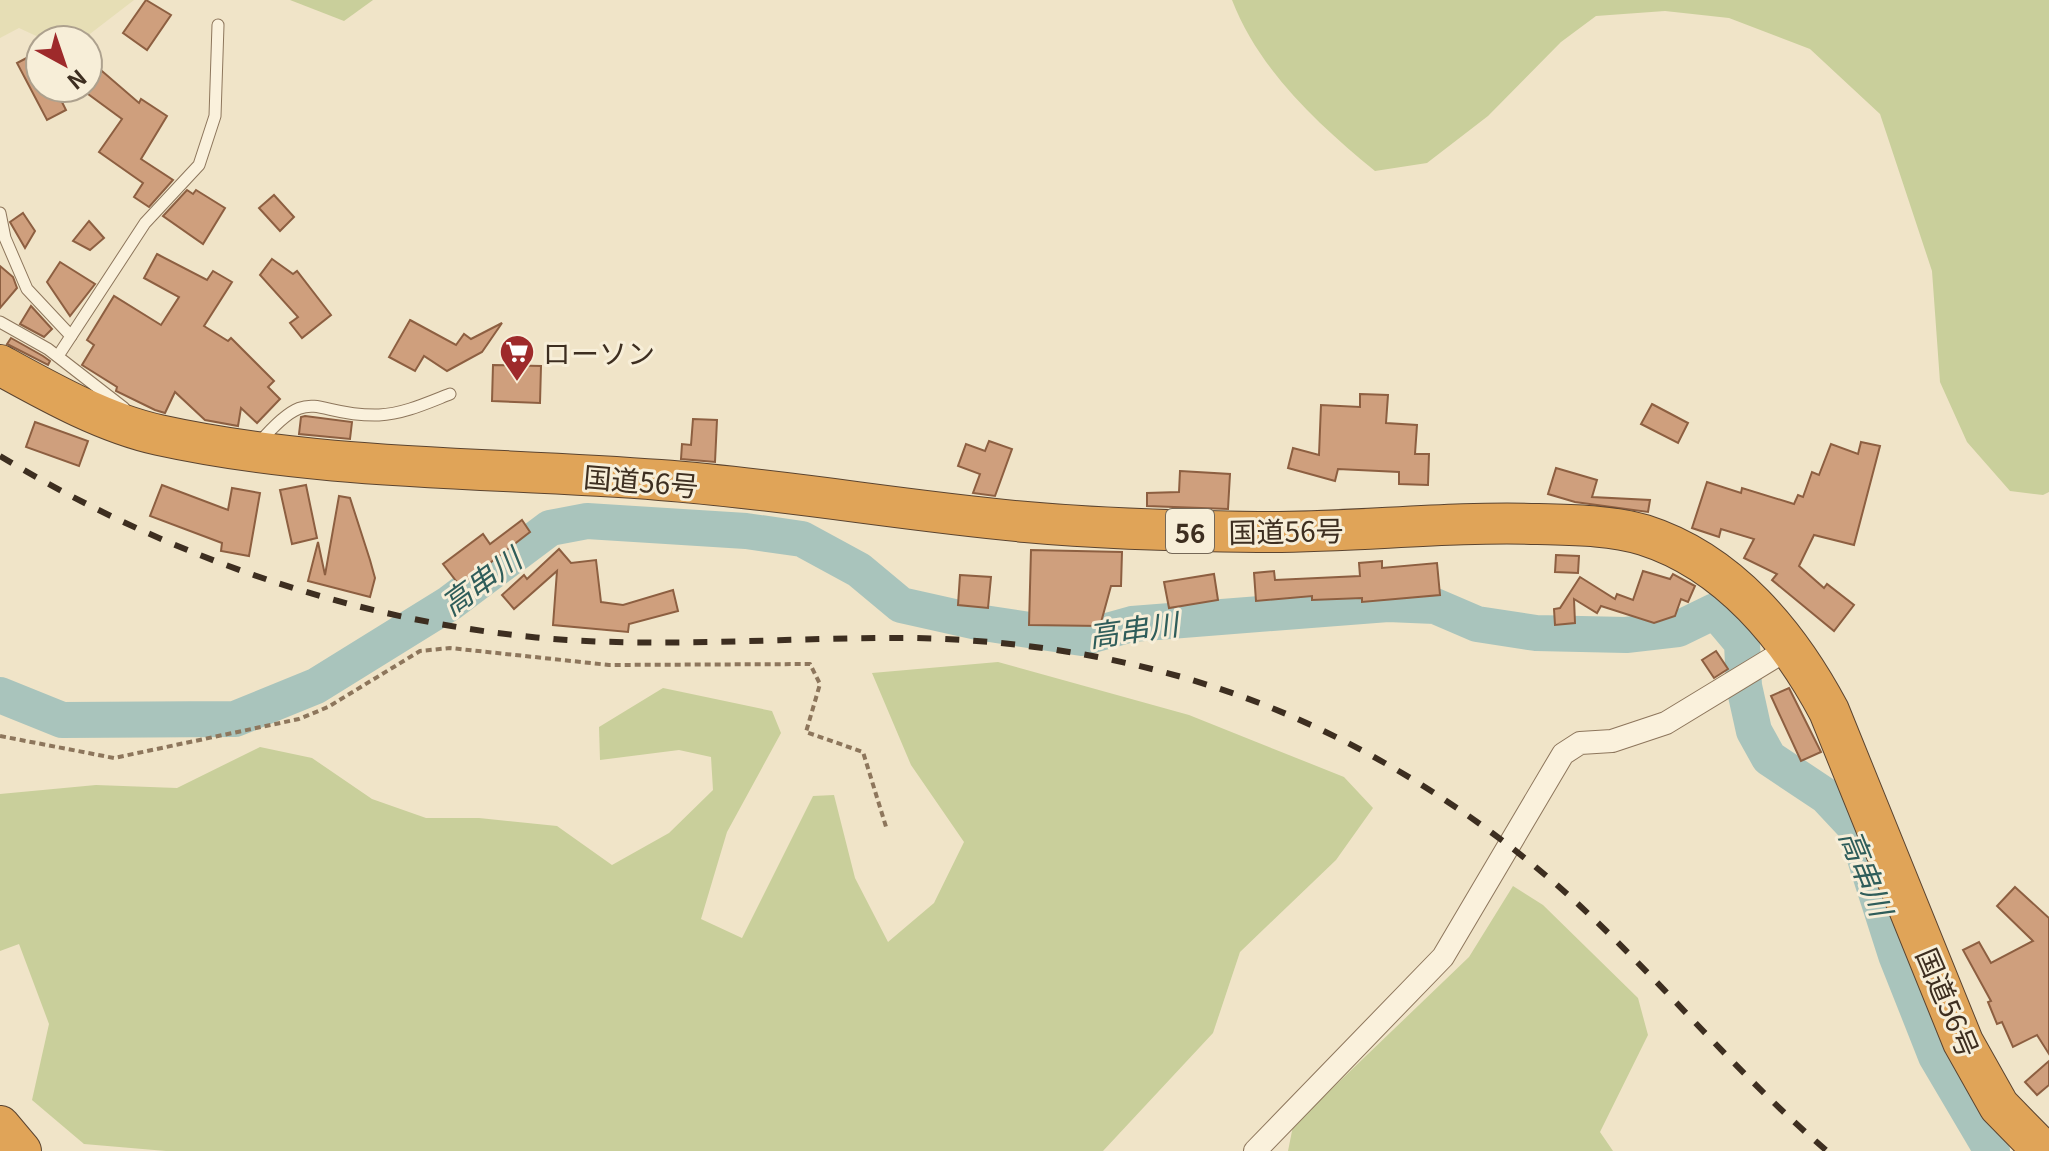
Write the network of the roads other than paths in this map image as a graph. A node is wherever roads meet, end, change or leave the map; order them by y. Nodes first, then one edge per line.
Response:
1 (218, 25) dead end
2 (0, 213) edge
3 (0, 322) edge
4 (71, 336) junction
5 (58, 356) junction
6 (0, 365) edge
7 (450, 394) dead end
8 (155, 434) junction
9 (252, 451) junction
10 (1778, 656) junction
11 (0, 1126) edge
12 (21, 1151) edge
13 (1255, 1151) edge
14 (2043, 1151) edge

1 - 4 lane
2 - 4 lane
3 - 5 lane
4 - 5 lane
5 - 8 lane
6 - 8 highway, 国道56号 / 56
7 - 9 lane
8 - 9 highway, 国道56号 / 56
9 - 10 highway, 国道56号 / 56
10 - 13 street
10 - 14 highway, 国道56号 / 56
11 - 12 highway

